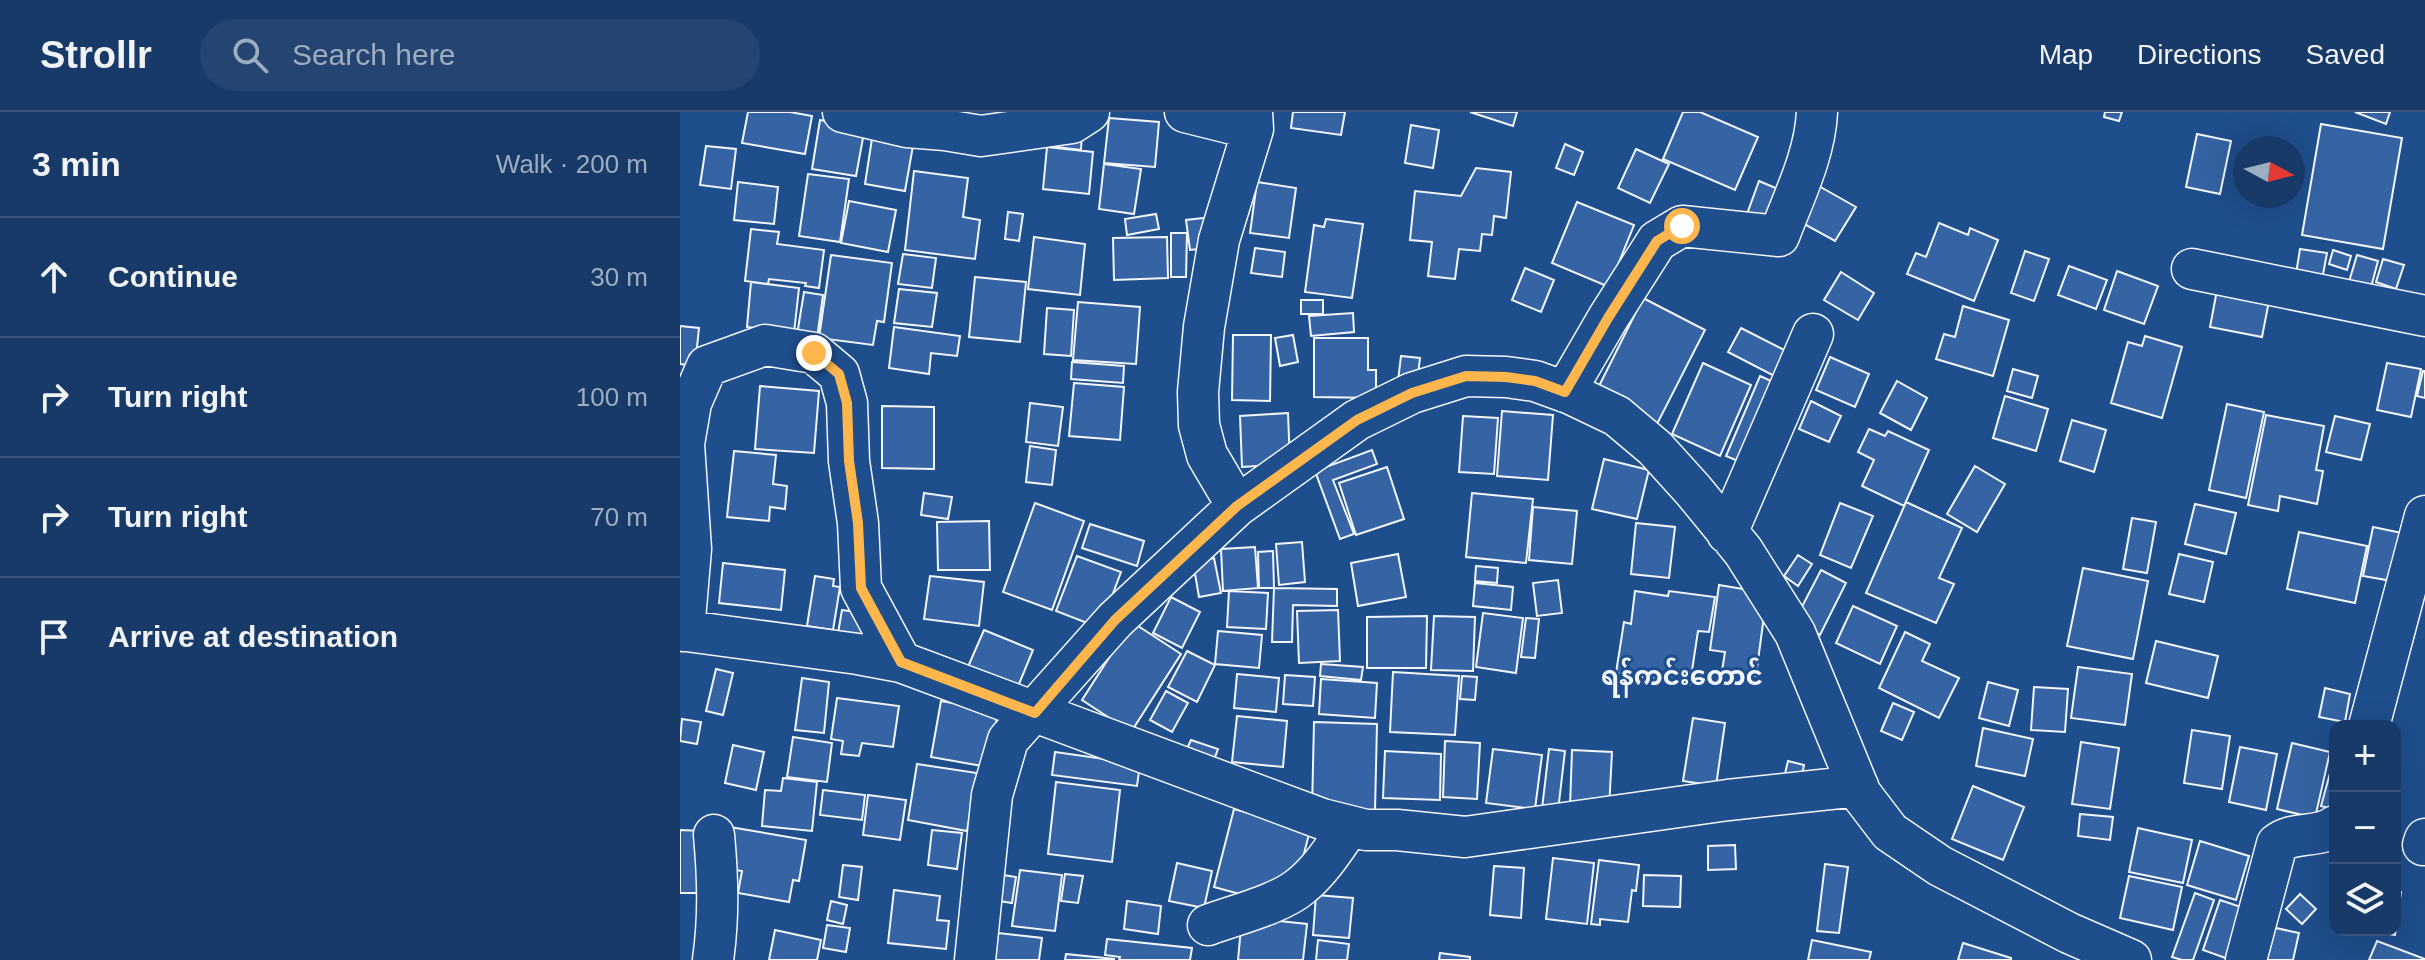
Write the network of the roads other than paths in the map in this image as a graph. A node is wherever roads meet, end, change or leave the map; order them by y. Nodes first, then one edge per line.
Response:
1 (843, 112) edge
2 (1089, 112) edge
3 (1185, 112) edge
4 (1817, 112) edge
5 (1252, 120) edge
6 (2192, 269) dead end
7 (2425, 316) edge
8 (1813, 334) dead end
9 (1565, 392) junction
10 (1237, 506) junction
11 (2425, 516) edge
12 (1727, 533) junction
13 (682, 630) edge
14 (901, 662) junction
15 (1035, 713) junction
16 (2371, 720) edge
17 (1858, 786) junction
18 (1349, 827) junction
19 (2329, 830) edge
20 (714, 835) dead end
21 (1208, 925) dead end
22 (713, 960) edge
23 (975, 960) edge
24 (2131, 960) edge
25 (2246, 960) edge

1 - 2 street
3 - 5 street
4 - 9 street
5 - 10 street
6 - 7 street
8 - 12 street
9 - 10 street
9 - 12 street
10 - 15 street
11 - 16 street
12 - 17 street
13 - 14 street
13 - 14 street
14 - 15 street
15 - 18 street
15 - 23 street
17 - 18 street
17 - 24 street
18 - 21 street
19 - 25 street
20 - 22 street

